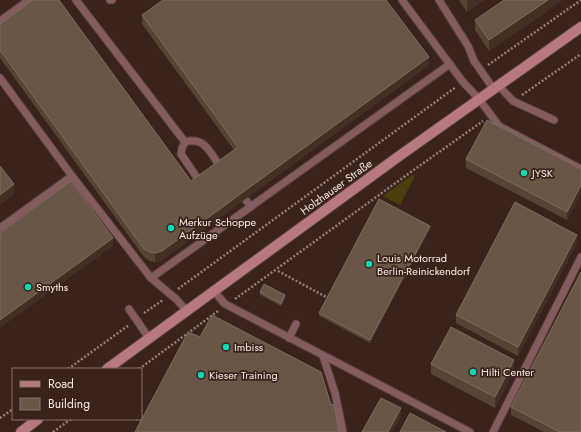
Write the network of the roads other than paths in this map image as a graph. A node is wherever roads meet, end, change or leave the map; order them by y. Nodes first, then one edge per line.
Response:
1 (29, 0) edge
2 (76, 0) edge
3 (402, 0) edge
4 (439, 0) edge
5 (0, 21) edge
6 (581, 28) edge
7 (450, 64) junction
8 (0, 78) edge
9 (496, 87) junction
10 (479, 99) junction
11 (554, 120) dead end
12 (185, 142) junction
13 (220, 168) edge
14 (581, 169) edge
15 (72, 176) junction
16 (200, 182) edge
17 (245, 199) edge
18 (251, 207) junction
19 (224, 214) edge
20 (230, 221) junction
21 (0, 228) edge
22 (581, 257) edge
23 (151, 278) junction
24 (214, 291) junction
25 (129, 309) dead end
26 (187, 311) junction
27 (296, 324) dead end
28 (150, 338) junction
29 (289, 338) junction
30 (323, 356) junction
31 (108, 368) edge
32 (37, 420) edge
33 (21, 432) edge
34 (343, 432) edge
35 (470, 432) edge
36 (493, 432) edge

1 - 5 lane
2 - 12 lane
3 - 7 lane
4 - 9 lane
6 - 9 main road, Holzhauser Straße
7 - 10 lane
7 - 18 lane
8 - 15 lane
9 - 10 main road, Holzhauser Straße
9 - 11 lane
10 - 14 lane
10 - 24 main road, Holzhauser Straße
12 - 13 lane
12 - 16 lane
15 - 21 lane
15 - 23 lane
17 - 18 lane
18 - 20 lane
19 - 20 lane
20 - 23 lane
22 - 36 lane
23 - 26 lane
24 - 26 main road, Holzhauser Straße
24 - 29 lane
25 - 28 lane
26 - 28 main road, Holzhauser Straße
27 - 29 lane
28 - 31 main road, Holzhauser Straße
29 - 30 lane
30 - 34 lane
30 - 35 lane
32 - 33 main road

